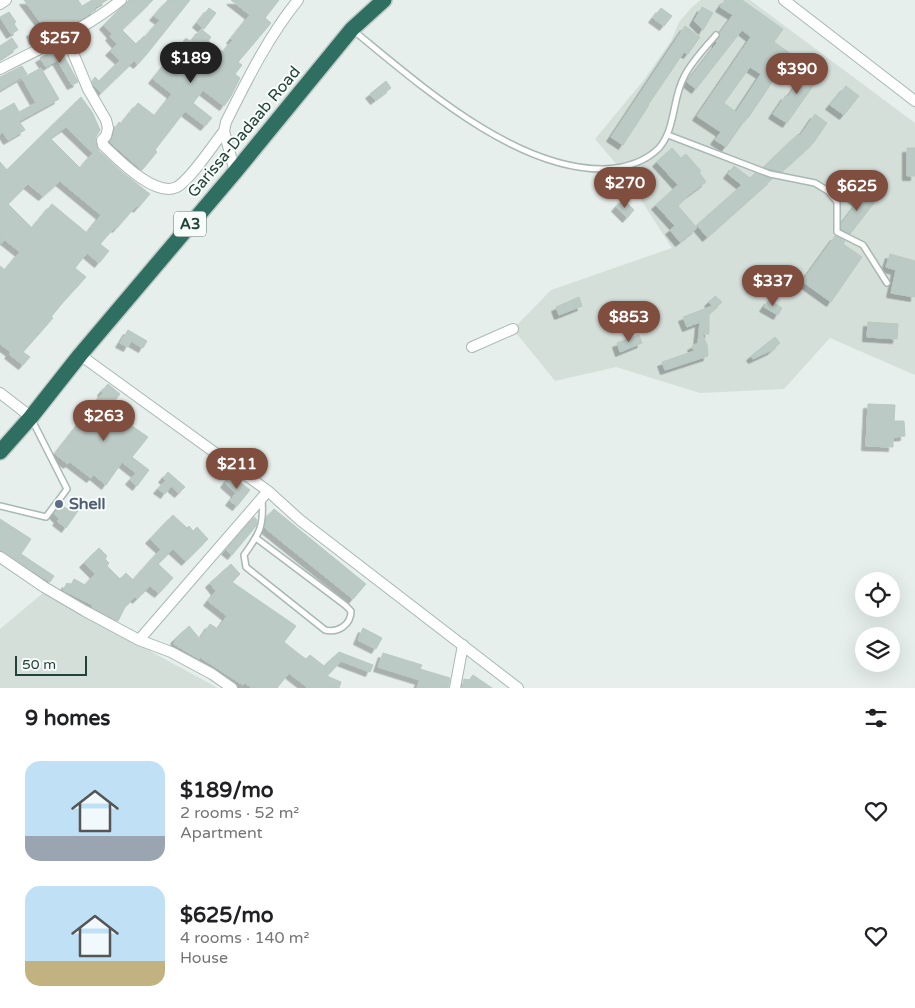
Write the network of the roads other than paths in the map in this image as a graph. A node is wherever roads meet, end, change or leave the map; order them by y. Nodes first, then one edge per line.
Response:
1 (6, 0) edge
2 (121, 0) edge
3 (298, 0) edge
4 (384, 0) edge
5 (784, 0) edge
6 (0, 4) edge
7 (352, 29) junction
8 (716, 35) dead end
9 (66, 36) junction
10 (0, 69) edge
11 (915, 101) edge
12 (224, 131) junction
13 (668, 135) junction
14 (235, 172) junction
15 (887, 283) dead end
16 (513, 329) dead end
17 (472, 347) dead end
18 (80, 355) junction
19 (0, 393) edge
20 (31, 417) junction
21 (0, 452) edge
22 (265, 495) junction
23 (0, 506) edge
24 (256, 538) junction
25 (0, 557) edge
26 (139, 640) junction
27 (463, 645) junction
28 (232, 688) edge
29 (455, 688) edge
30 (518, 688) edge

1 - 6 street
2 - 9 street
3 - 12 street
4 - 7 highway, Garissa-Dadaab Road / A3
5 - 11 street
7 - 13 lane
7 - 14 highway, Garissa-Dadaab Road / A3
8 - 13 lane
9 - 10 street
9 - 12 street
12 - 14 street
13 - 15 lane
14 - 18 highway, Garissa-Dadaab Road / A3
16 - 17 street
18 - 20 highway, Garissa-Dadaab Road / A3
18 - 22 street
19 - 20 street
20 - 21 highway, Garissa-Dadaab Road / A3
20 - 23 lane
22 - 24 lane
22 - 26 street
22 - 27 street
24 - 24 lane
25 - 26 street
26 - 28 street
27 - 29 street
27 - 30 street

